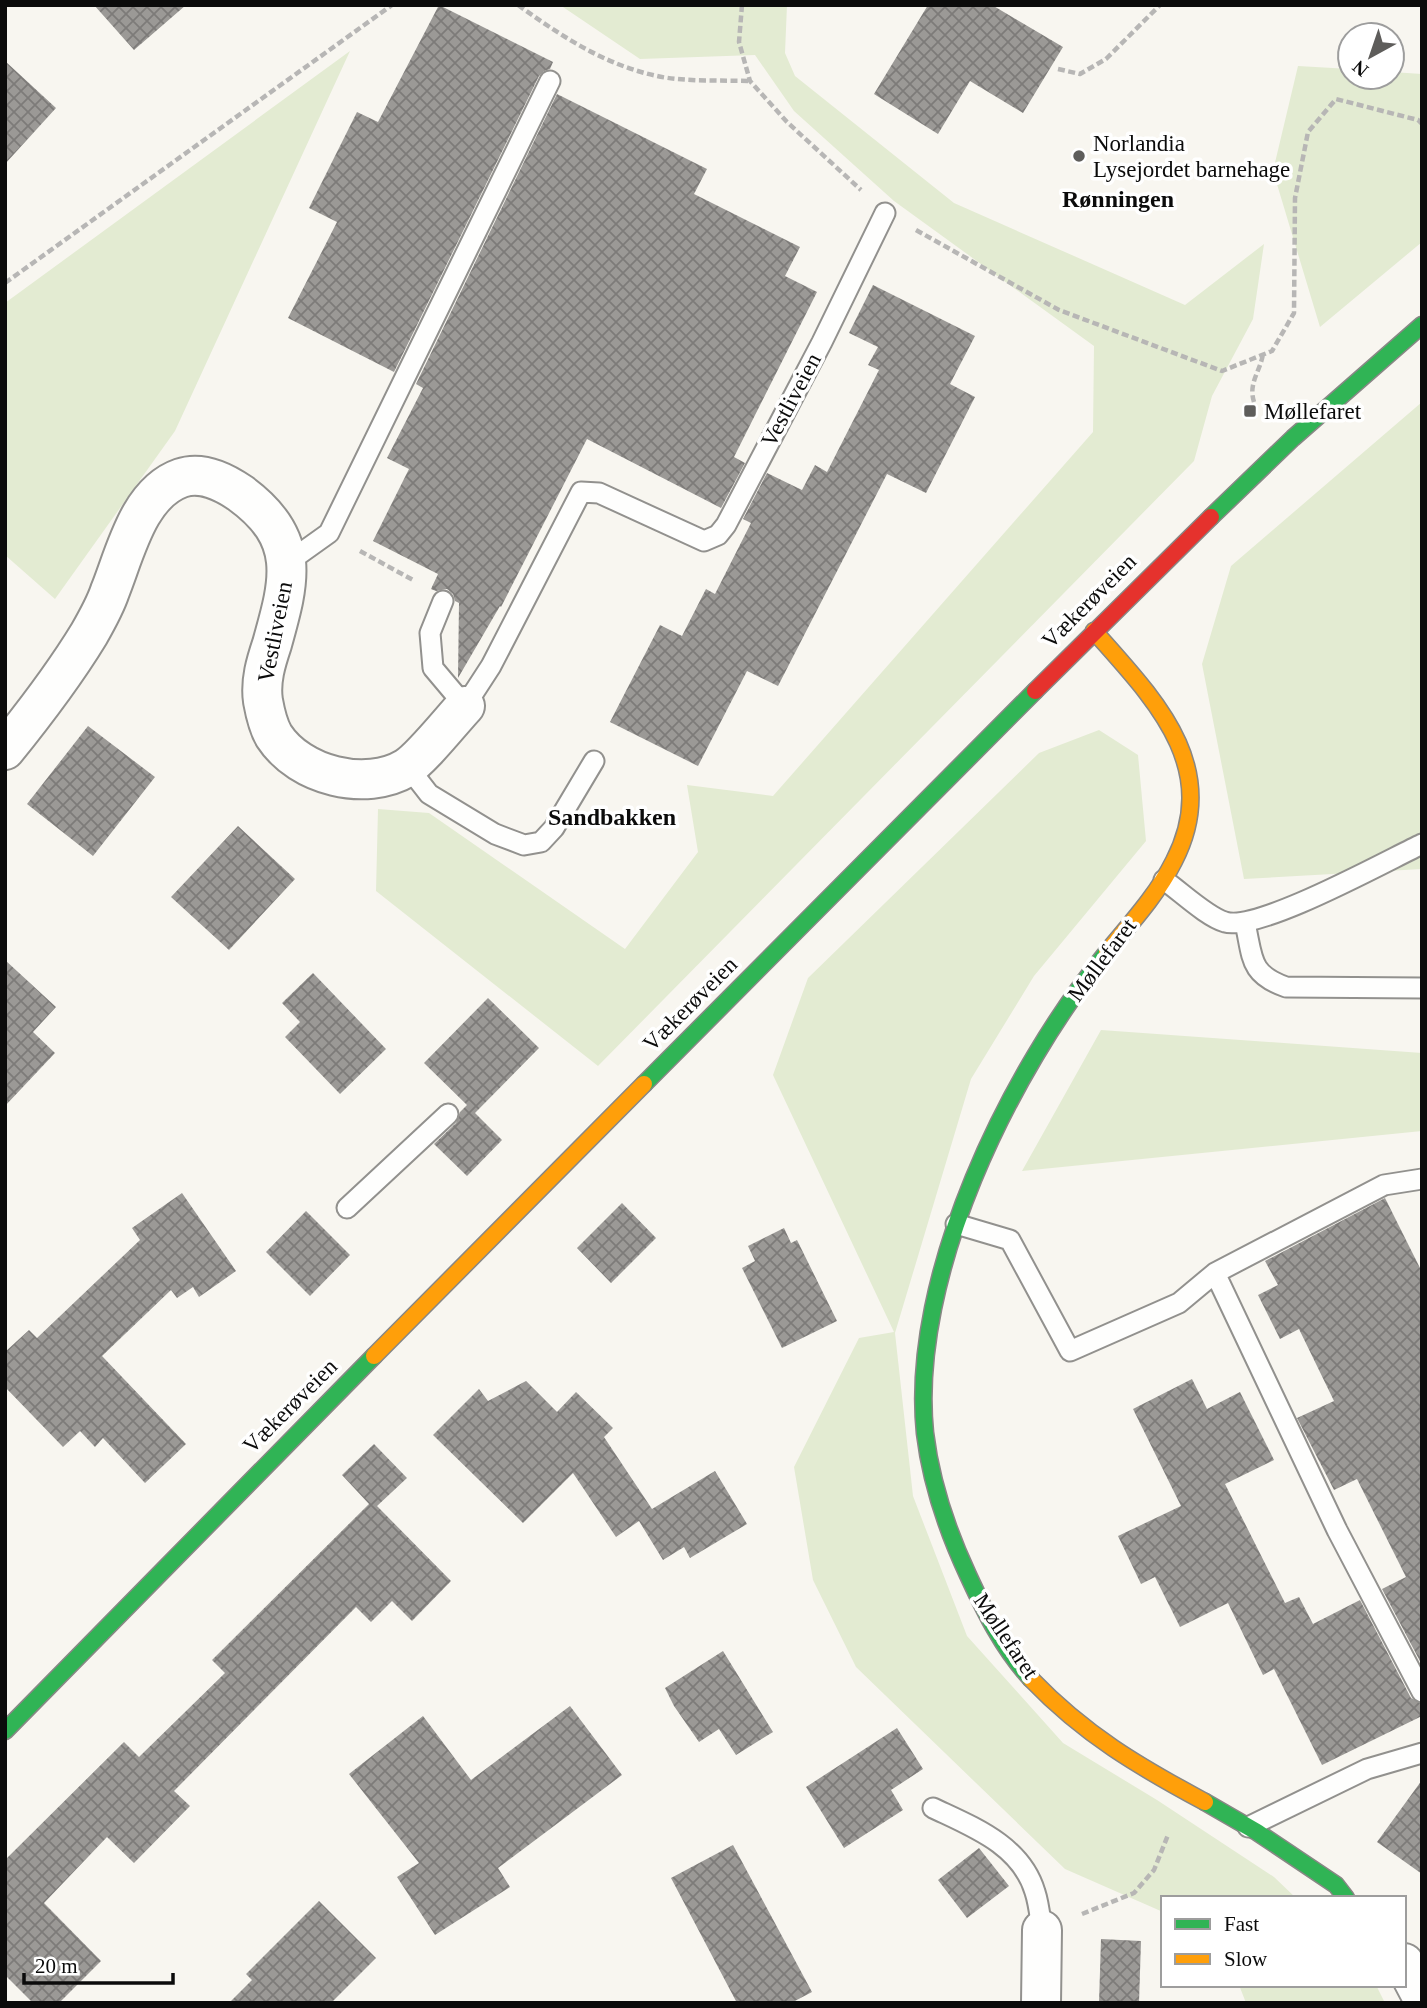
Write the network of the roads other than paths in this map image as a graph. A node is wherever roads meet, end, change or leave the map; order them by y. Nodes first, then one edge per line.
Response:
1 (550, 81) dead end
2 (885, 213) road end
3 (1422, 325) edge
4 (287, 563) junction
5 (443, 601) road end
6 (1094, 631) junction
7 (465, 706) junction
8 (5, 750) edge
9 (594, 761) dead end
10 (408, 767) junction
11 (1422, 844) edge
12 (1164, 880) junction
13 (1245, 923) junction
14 (1422, 988) edge
15 (448, 1114) dead end
16 (1422, 1179) edge
17 (346, 1208) dead end
18 (956, 1224) junction
19 (1215, 1273) junction
20 (1422, 1692) edge
21 (5, 1731) edge
22 (1422, 1753) edge
23 (933, 1808) dead end
24 (1248, 1827) junction
25 (1344, 1896) edge
26 (1042, 1930) joint
27 (1406, 1967) edge
28 (1422, 1997) edge
29 (1041, 2003) edge

1 - 4 lane
2 - 7 lane, Vestliveien
3 - 6 main road, Vækerøveien
4 - 8 street, Vestliveien
4 - 10 street, Vestliveien
5 - 7 lane
6 - 12 main road, Møllefaret
6 - 21 main road, Vækerøveien
7 - 10 street, Vestliveien
9 - 10 lane
11 - 13 lane
12 - 13 lane
12 - 18 main road, Møllefaret
13 - 14 lane
15 - 17 lane
16 - 19 lane
18 - 19 lane
18 - 24 main road, Møllefaret
19 - 20 lane
22 - 24 lane
23 - 26 lane
24 - 25 main road, Møllefaret
26 - 29 street
27 - 28 street

